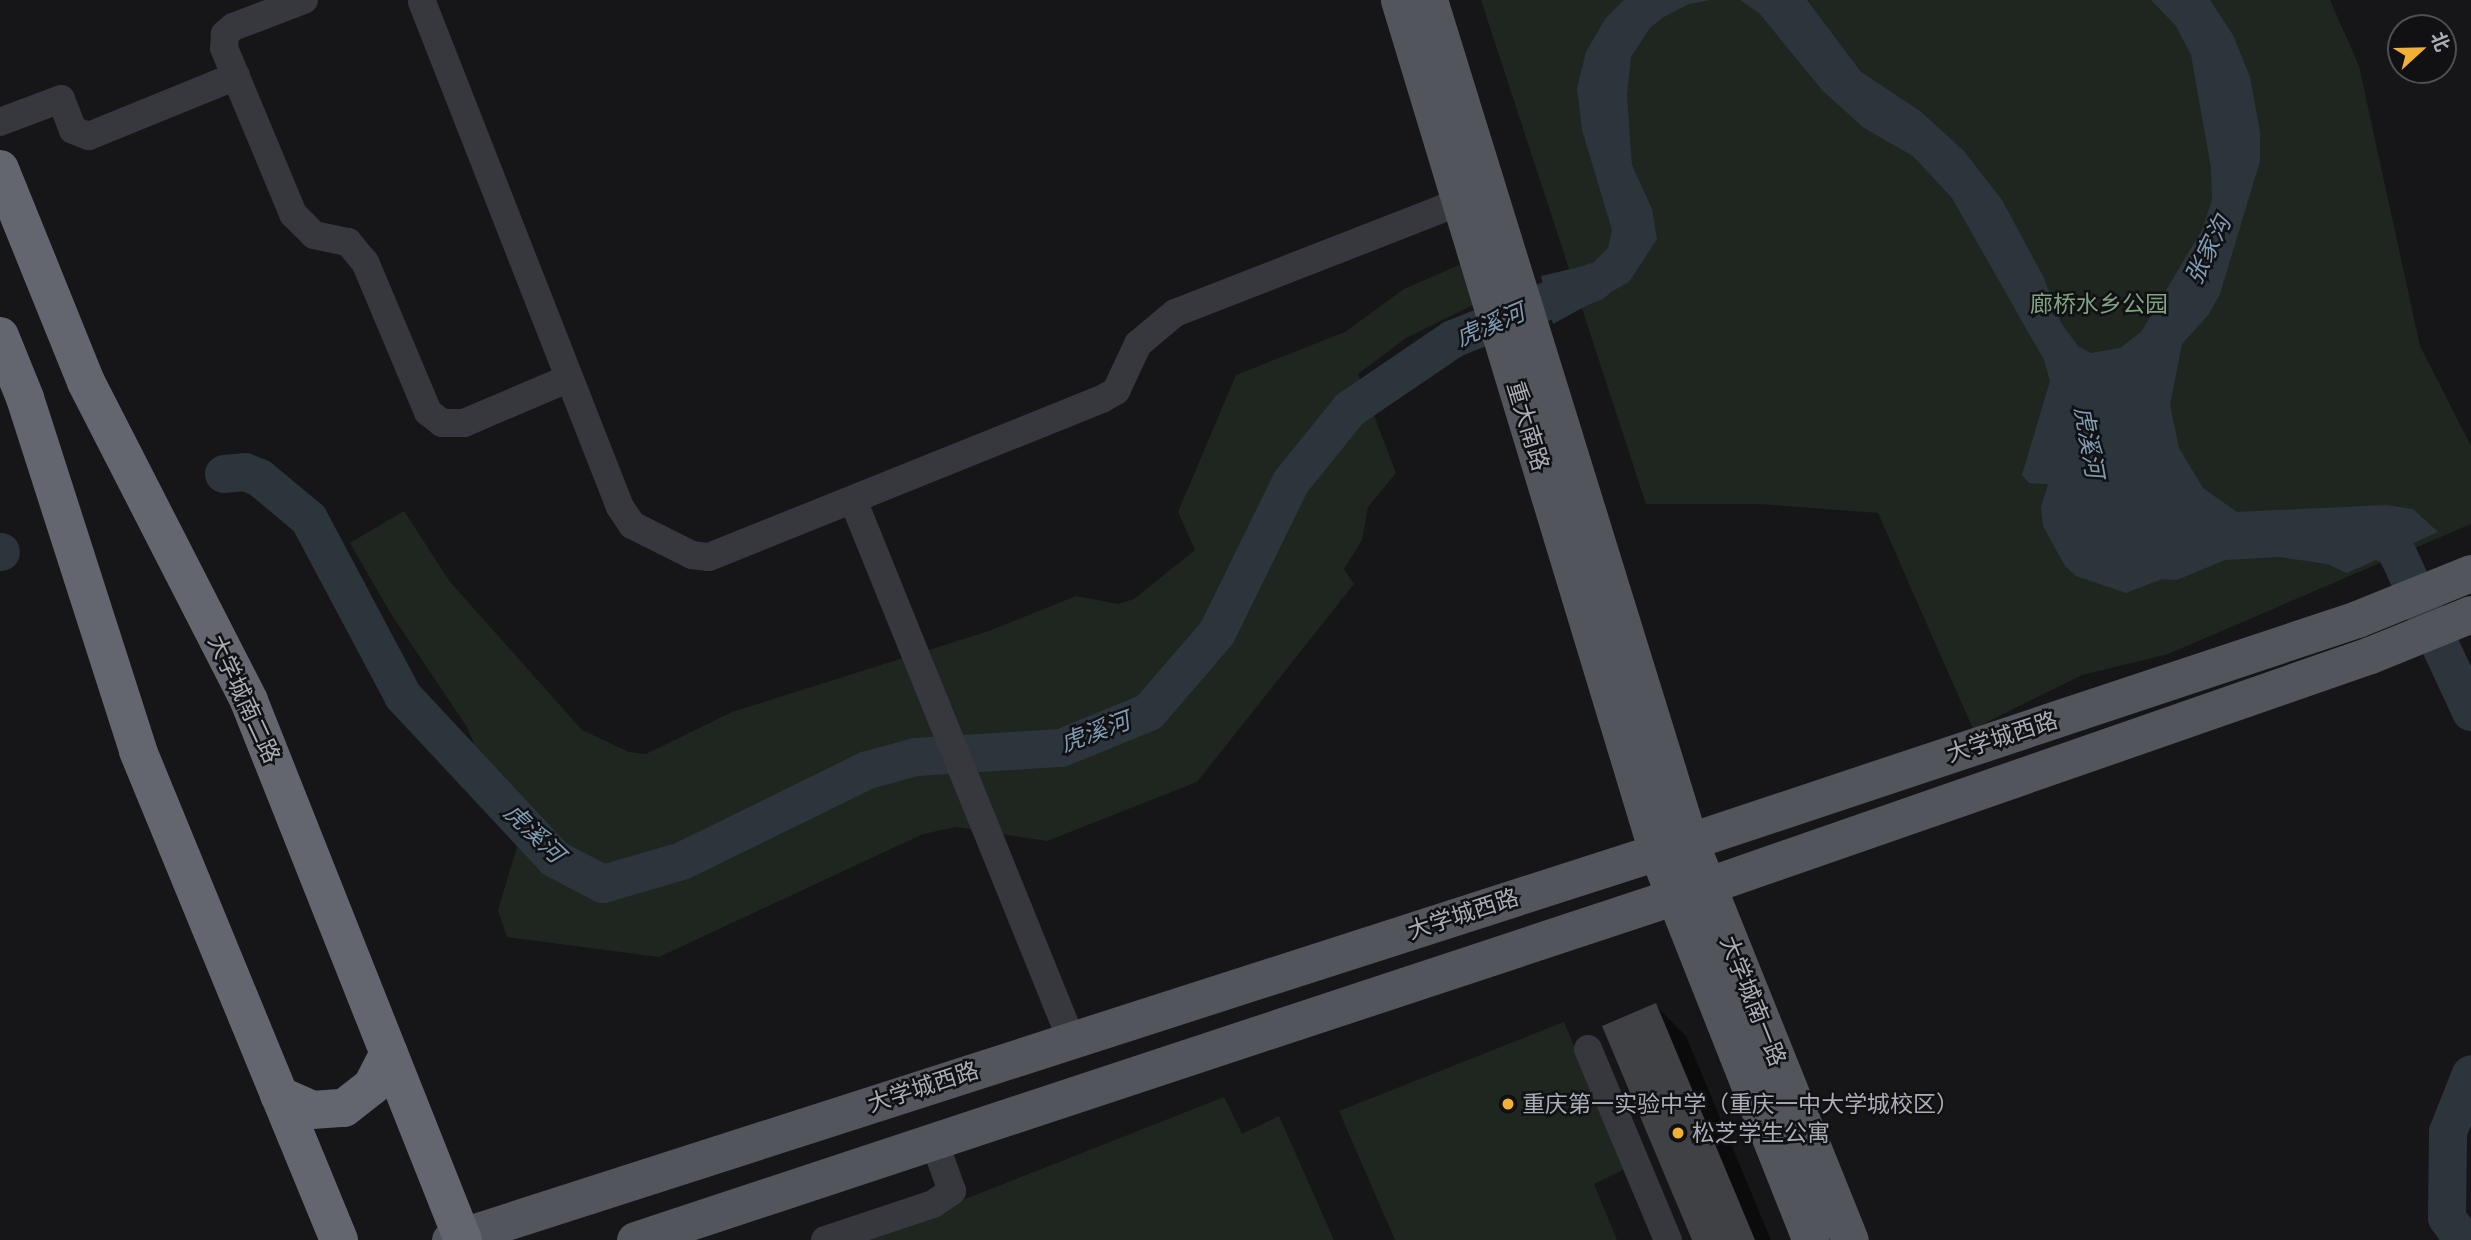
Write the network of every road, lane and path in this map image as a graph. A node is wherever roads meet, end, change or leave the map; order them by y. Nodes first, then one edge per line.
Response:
1 (304, 0) edge
2 (1399, 0) edge
3 (1429, 0) edge
4 (418, 1) edge
5 (236, 76) junction
6 (0, 122) edge
7 (0, 169) edge
8 (1474, 196) junction
9 (0, 336) edge
10 (567, 379) junction
11 (853, 500) junction
12 (2471, 573) edge
13 (2471, 614) edge
14 (1673, 846) junction
15 (1690, 891) junction
16 (1071, 1039) junction
17 (1588, 1049) dead end
18 (389, 1053) junction
19 (279, 1095) junction
20 (934, 1141) junction
21 (458, 1239) edge
22 (339, 1240) edge
23 (635, 1240) edge
24 (825, 1240) edge
25 (1668, 1240) edge
26 (1811, 1240) edge
27 (1850, 1240) edge

1 - 5 street
2 - 8 main road, 重大南路
3 - 8 main road, 重大南路
4 - 10 street
5 - 6 street
5 - 10 street
7 - 18 highway, 大学城南二路
8 - 11 street
8 - 14 main road, 重大南路
9 - 19 highway
10 - 11 street
11 - 16 street
12 - 14 main road, 大学城西路
13 - 15 main road, 大学城西路
14 - 15 main road, 大学城南一路
14 - 16 main road, 大学城西路
15 - 20 main road, 大学城西路
15 - 26 main road, 大学城南一路
15 - 27 main road, 大学城南一路
16 - 21 main road, 大学城西路
17 - 25 street
18 - 19 highway
18 - 21 highway, 大学城南二路
19 - 22 highway
20 - 23 main road, 大学城西路
20 - 24 street

